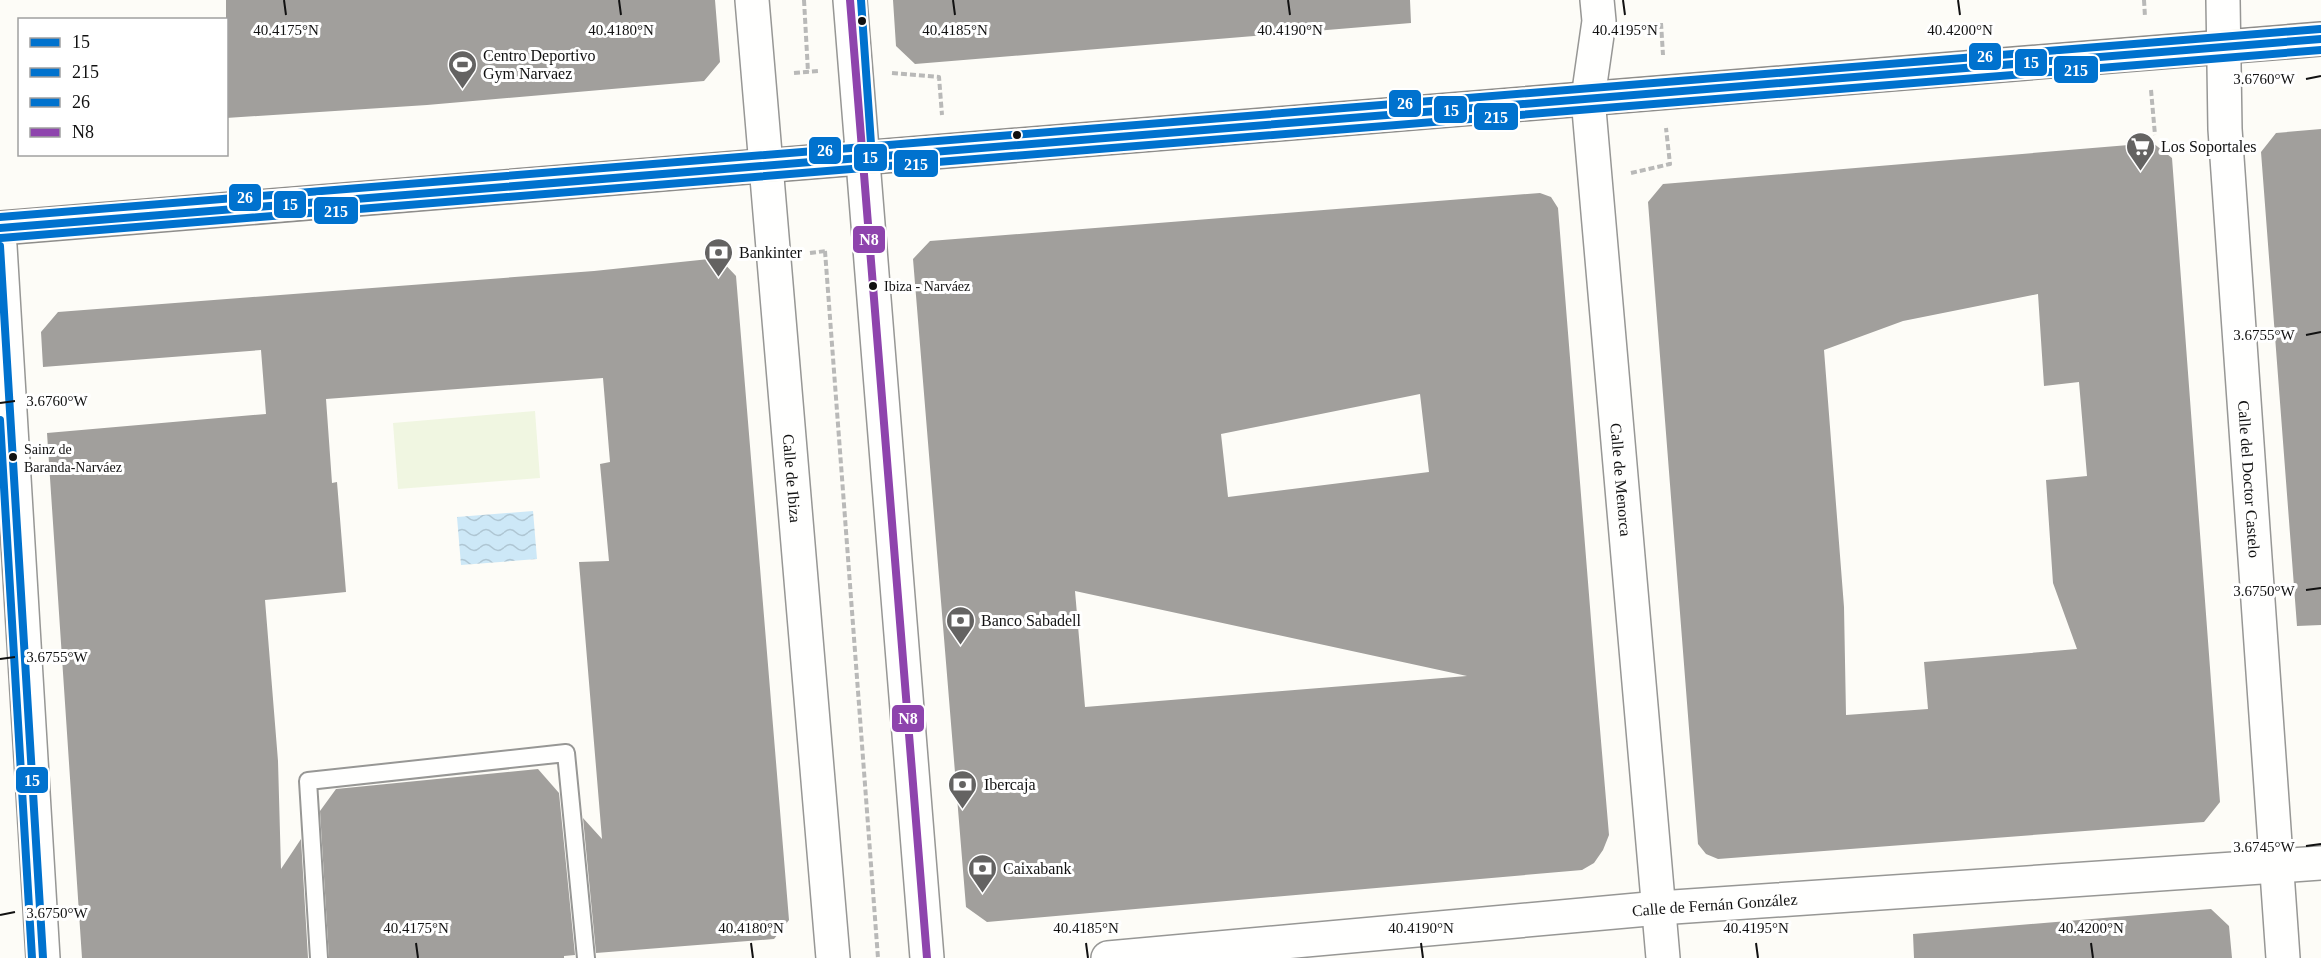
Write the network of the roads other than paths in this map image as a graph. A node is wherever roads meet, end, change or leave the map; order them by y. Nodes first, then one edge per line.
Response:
1 (752, 0) edge
2 (850, 0) edge
3 (1598, 0) edge
4 (2223, 0) edge
5 (2321, 39) edge
6 (2225, 47) junction
7 (1588, 98) junction
8 (862, 159) junction
9 (766, 166) junction
10 (0, 228) edge
11 (0, 246) edge
12 (2321, 863) edge
13 (2276, 867) junction
14 (1659, 908) junction
15 (43, 958) edge
16 (319, 958) edge
17 (586, 958) edge
18 (833, 958) edge
19 (927, 958) edge
20 (1108, 958) edge
21 (1663, 958) edge
22 (2283, 958) edge

1 - 9 street, Calle de Ibiza
2 - 8 street
3 - 7 street, Calle de Menorca
4 - 6 street, Calle del Doctor Castelo
5 - 6 street
6 - 7 street
6 - 13 street, Calle del Doctor Castelo
7 - 8 street
7 - 14 street, Calle de Menorca
8 - 9 street
8 - 19 street
9 - 10 street
9 - 18 street, Calle de Ibiza
11 - 15 street
12 - 13 street, Calle de Fernán González
13 - 14 street, Calle de Fernán González
13 - 22 street, Calle del Doctor Castelo
14 - 20 street, Calle de Fernán González
14 - 21 street, Calle de Menorca
16 - 17 lane

